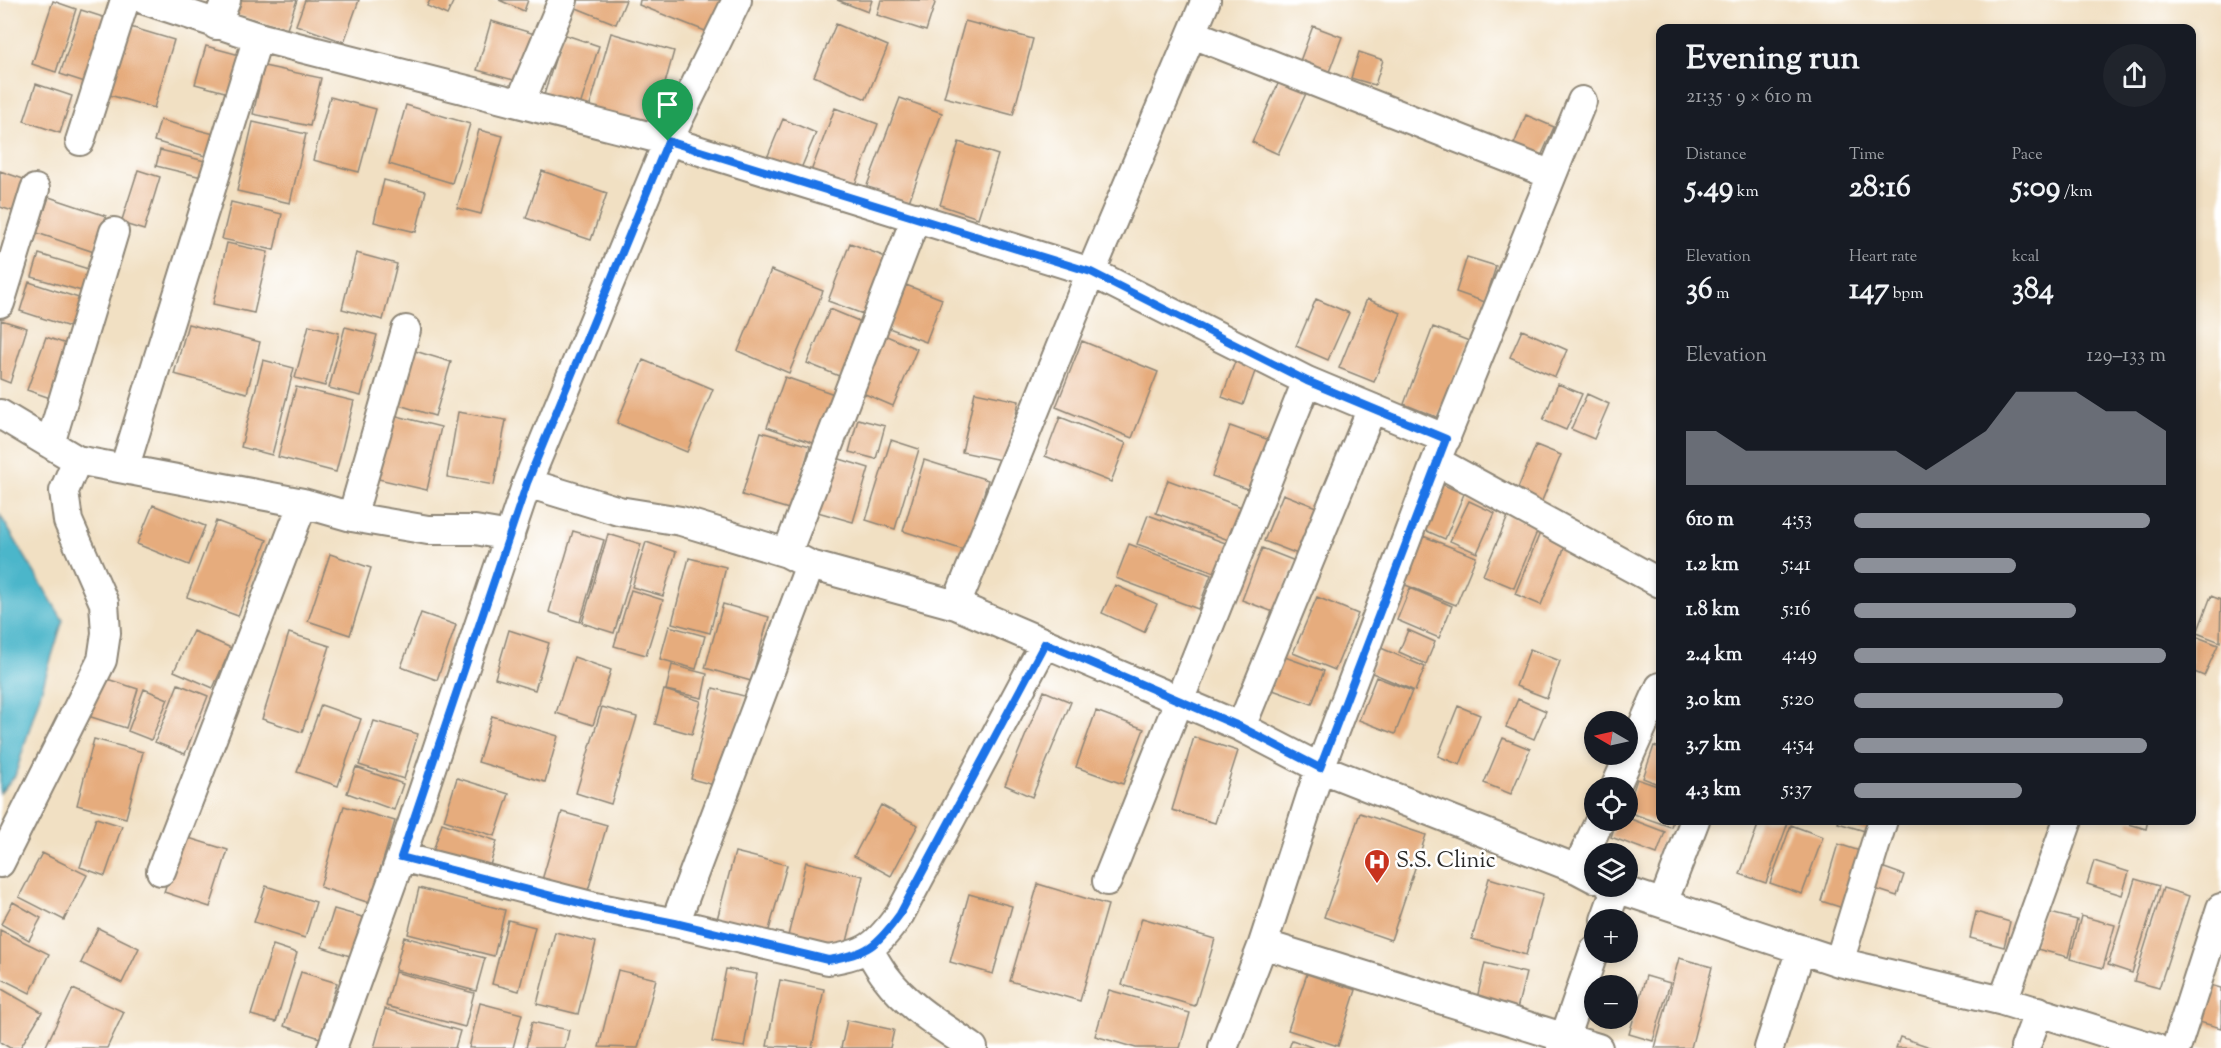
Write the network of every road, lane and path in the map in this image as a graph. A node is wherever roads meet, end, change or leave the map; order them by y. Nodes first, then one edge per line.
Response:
1 (125, 0) edge
2 (145, 0) edge
3 (563, 0) edge
4 (737, 0) edge
5 (1206, 0) edge
6 (221, 12) edge
7 (1193, 34) junction
8 (258, 37) junction
9 (1582, 101) dead end
10 (520, 103) junction
11 (80, 141) dead end
12 (668, 141) junction
13 (1552, 175) junction
14 (35, 189) dead end
15 (916, 218) junction
16 (114, 232) dead end
17 (1091, 272) junction
18 (0, 303) edge
19 (406, 330) dead end
20 (1307, 381) junction
21 (1372, 408) junction
22 (0, 414) edge
23 (50, 444) junction
24 (1441, 450) junction
25 (77, 460) junction
26 (124, 469) junction
27 (527, 483) junction
28 (303, 503) junction
29 (352, 517) junction
30 (510, 536) junction
31 (799, 559) junction
32 (1656, 581) edge
33 (956, 604) junction
34 (1045, 643) junction
35 (1656, 696) edge
36 (1179, 700) junction
37 (1241, 727) junction
38 (1320, 768) junction
39 (1620, 777) edge
40 (1693, 825) edge
41 (1881, 825) edge
42 (2066, 825) edge
43 (401, 857) junction
44 (0, 863) edge
45 (161, 871) dead end
46 (1584, 875) edge
47 (1107, 881) dead end
48 (1638, 894) edge
49 (1663, 903) junction
50 (2221, 908) edge
51 (675, 923) junction
52 (1263, 944) junction
53 (868, 949) junction
54 (1801, 949) junction
55 (1839, 962) junction
56 (1590, 963) edge
57 (2002, 1001) junction
58 (2039, 1011) junction
59 (1563, 1043) edge
60 (332, 1048) edge
61 (973, 1048) edge
62 (1223, 1048) edge
63 (1598, 1048) edge
64 (1769, 1048) edge
65 (2025, 1048) edge
66 (2155, 1048) edge
67 (2176, 1048) edge

1 - 11 street
2 - 6 street
3 - 10 street
4 - 12 street
5 - 7 street
6 - 8 street
7 - 13 street
7 - 17 street
8 - 10 street
8 - 26 street
9 - 13 street
10 - 12 street
12 - 15 street
12 - 27 street
13 - 24 street
14 - 18 street
15 - 17 street
15 - 31 street
16 - 23 street
17 - 20 street
17 - 33 street
19 - 29 street
20 - 21 street
20 - 36 street
21 - 24 street
21 - 37 street
22 - 23 street
23 - 25 street
24 - 32 street
24 - 38 street
25 - 26 street
25 - 44 street
26 - 28 street
27 - 30 street
27 - 31 street
28 - 29 street
28 - 45 street
29 - 30 street
30 - 43 street
31 - 33 street
31 - 51 street
33 - 34 street
34 - 36 street
34 - 53 street
35 - 39 street
36 - 37 street
36 - 47 street
37 - 38 street
38 - 46 street
38 - 52 street
40 - 49 street
41 - 55 street
42 - 57 street
43 - 51 street
43 - 60 street
48 - 49 street
49 - 54 street
50 - 67 street
51 - 53 street
52 - 59 street
52 - 62 street
53 - 61 street
54 - 55 street
54 - 64 street
55 - 57 street
56 - 59 street
57 - 58 street
58 - 65 street
58 - 66 street
59 - 63 street

